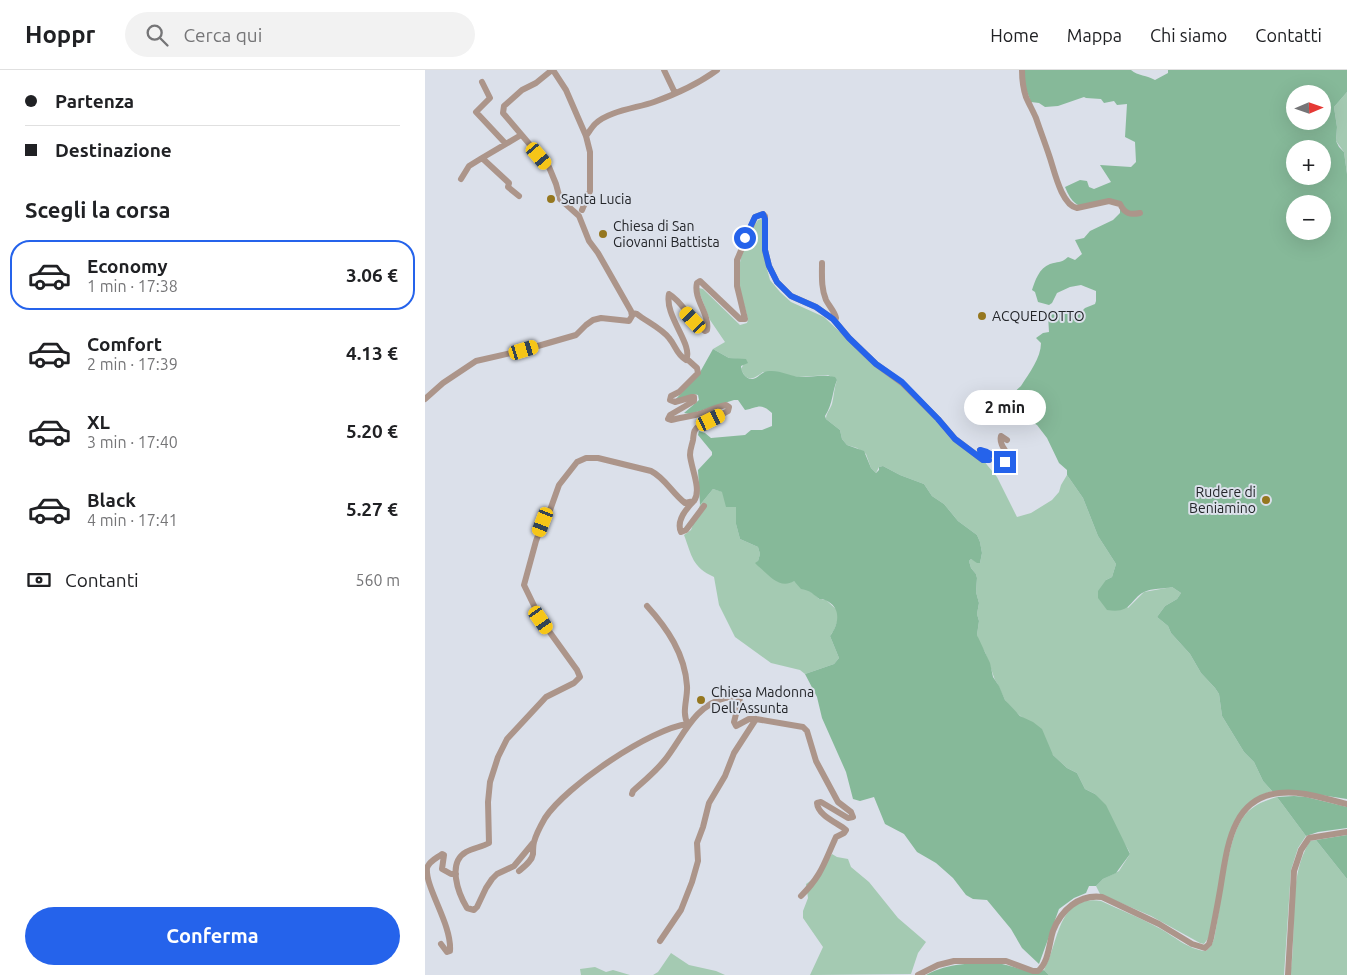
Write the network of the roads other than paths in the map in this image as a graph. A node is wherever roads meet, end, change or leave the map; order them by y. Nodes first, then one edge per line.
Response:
1 (552, 70) edge
2 (664, 70) edge
3 (717, 70) edge
4 (1022, 70) edge
5 (483, 82) dead end
6 (675, 93) junction
7 (521, 135) junction
8 (586, 136) junction
9 (505, 143) junction
10 (481, 158) junction
11 (461, 179) dead end
12 (519, 196) dead end
13 (580, 213) junction
14 (1141, 214) dead end
15 (822, 263) dead end
16 (632, 313) junction
17 (833, 319) junction
18 (687, 359) junction
19 (425, 399) edge
20 (1007, 440) dead end
21 (693, 501) junction
22 (704, 506) dead end
23 (647, 606) dead end
24 (756, 718) junction
25 (688, 724) junction
26 (632, 794) dead end
27 (1347, 804) edge
28 (1347, 832) edge
29 (533, 842) junction
30 (519, 871) dead end
31 (456, 874) junction
32 (801, 896) dead end
33 (660, 941) dead end
34 (441, 944) dead end
35 (918, 975) edge
36 (1288, 975) edge

1 - 7 street
1 - 8 street
2 - 6 street
3 - 6 street
4 - 14 street
5 - 9 street
6 - 8 street
7 - 9 street
7 - 13 street
8 - 13 street
9 - 10 street
10 - 11 street
10 - 12 street
13 - 16 street
15 - 17 street
16 - 18 street
16 - 19 street
17 - 18 street
17 - 20 street
18 - 21 street
21 - 22 street
21 - 31 street
23 - 25 street
24 - 25 street
24 - 32 street
24 - 33 street
25 - 26 street
25 - 29 street
27 - 35 street
28 - 36 street
29 - 30 street
29 - 31 street
31 - 34 street

